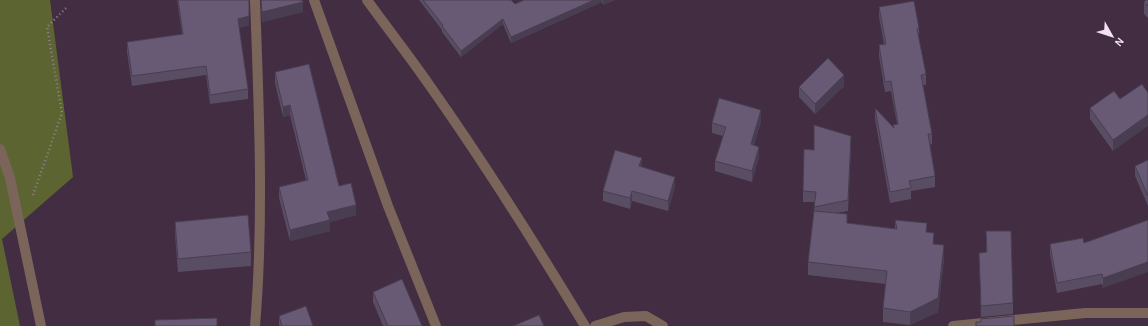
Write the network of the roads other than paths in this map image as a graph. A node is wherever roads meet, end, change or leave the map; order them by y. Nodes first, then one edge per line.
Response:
1 (255, 0) edge
2 (314, 0) edge
3 (367, 0) edge
4 (0, 149) edge
5 (1148, 312) edge
6 (41, 326) edge
7 (254, 326) edge
8 (436, 326) edge
9 (585, 326) edge
10 (595, 326) edge
11 (663, 326) edge
12 (953, 326) edge

1 - 7 street
2 - 8 street
3 - 9 street
4 - 6 street
5 - 12 street
10 - 11 street

